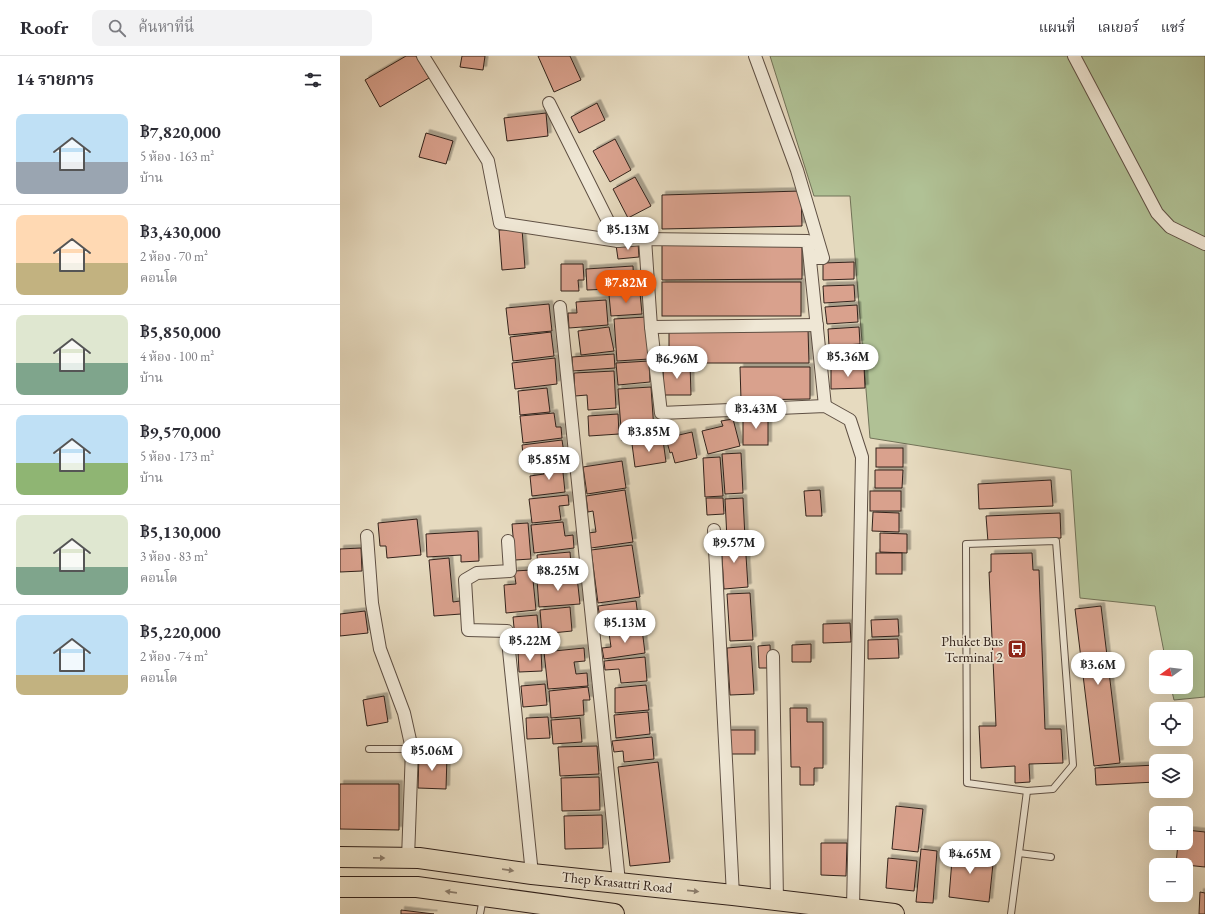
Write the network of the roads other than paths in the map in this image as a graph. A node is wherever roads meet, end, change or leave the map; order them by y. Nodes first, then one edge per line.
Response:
1 (423, 56) edge
2 (755, 56) edge
3 (1074, 56) edge
4 (549, 102) dead end
5 (645, 239) junction
6 (618, 241) junction
7 (1205, 244) edge
8 (810, 258) junction
9 (560, 307) dead end
10 (817, 325) junction
11 (651, 327) junction
12 (825, 406) junction
13 (714, 530) dead end
14 (367, 536) dead end
15 (508, 541) dead end
16 (773, 656) dead end
17 (369, 749) dead end
18 (412, 749) junction
19 (1027, 791) junction
20 (1019, 853) junction
21 (340, 857) edge
22 (1051, 857) dead end
23 (408, 858) junction
24 (532, 874) junction
25 (618, 882) junction
26 (340, 887) edge
27 (733, 895) junction
28 (777, 900) junction
29 (482, 905) edge
30 (853, 909) junction
31 (563, 911) edge
32 (614, 914) edge
33 (894, 914) edge
34 (1011, 914) edge

1 - 6 street
2 - 8 street
3 - 7 street
4 - 6 street
5 - 6 street
5 - 8 street
5 - 11 street
8 - 10 street
9 - 25 street
10 - 11 street
10 - 12 street
11 - 12 street
12 - 30 street
13 - 27 street
14 - 18 street
15 - 24 street
16 - 28 street
17 - 18 lane
18 - 23 street
19 - 19 lane
19 - 20 lane
20 - 22 lane
20 - 34 lane
21 -> 23 main road, Thep Krasattri Road
23 -> 24 main road, Thep Krasattri Road
24 - 25 main road, Thep Krasattri Road
25 -> 27 main road, Thep Krasattri Road
29 -> 26 main road
27 - 28 main road, Thep Krasattri Road
28 - 30 main road, Thep Krasattri Road
29 - 31 main road
30 - 33 main road, Thep Krasattri Road
31 - 32 main road

